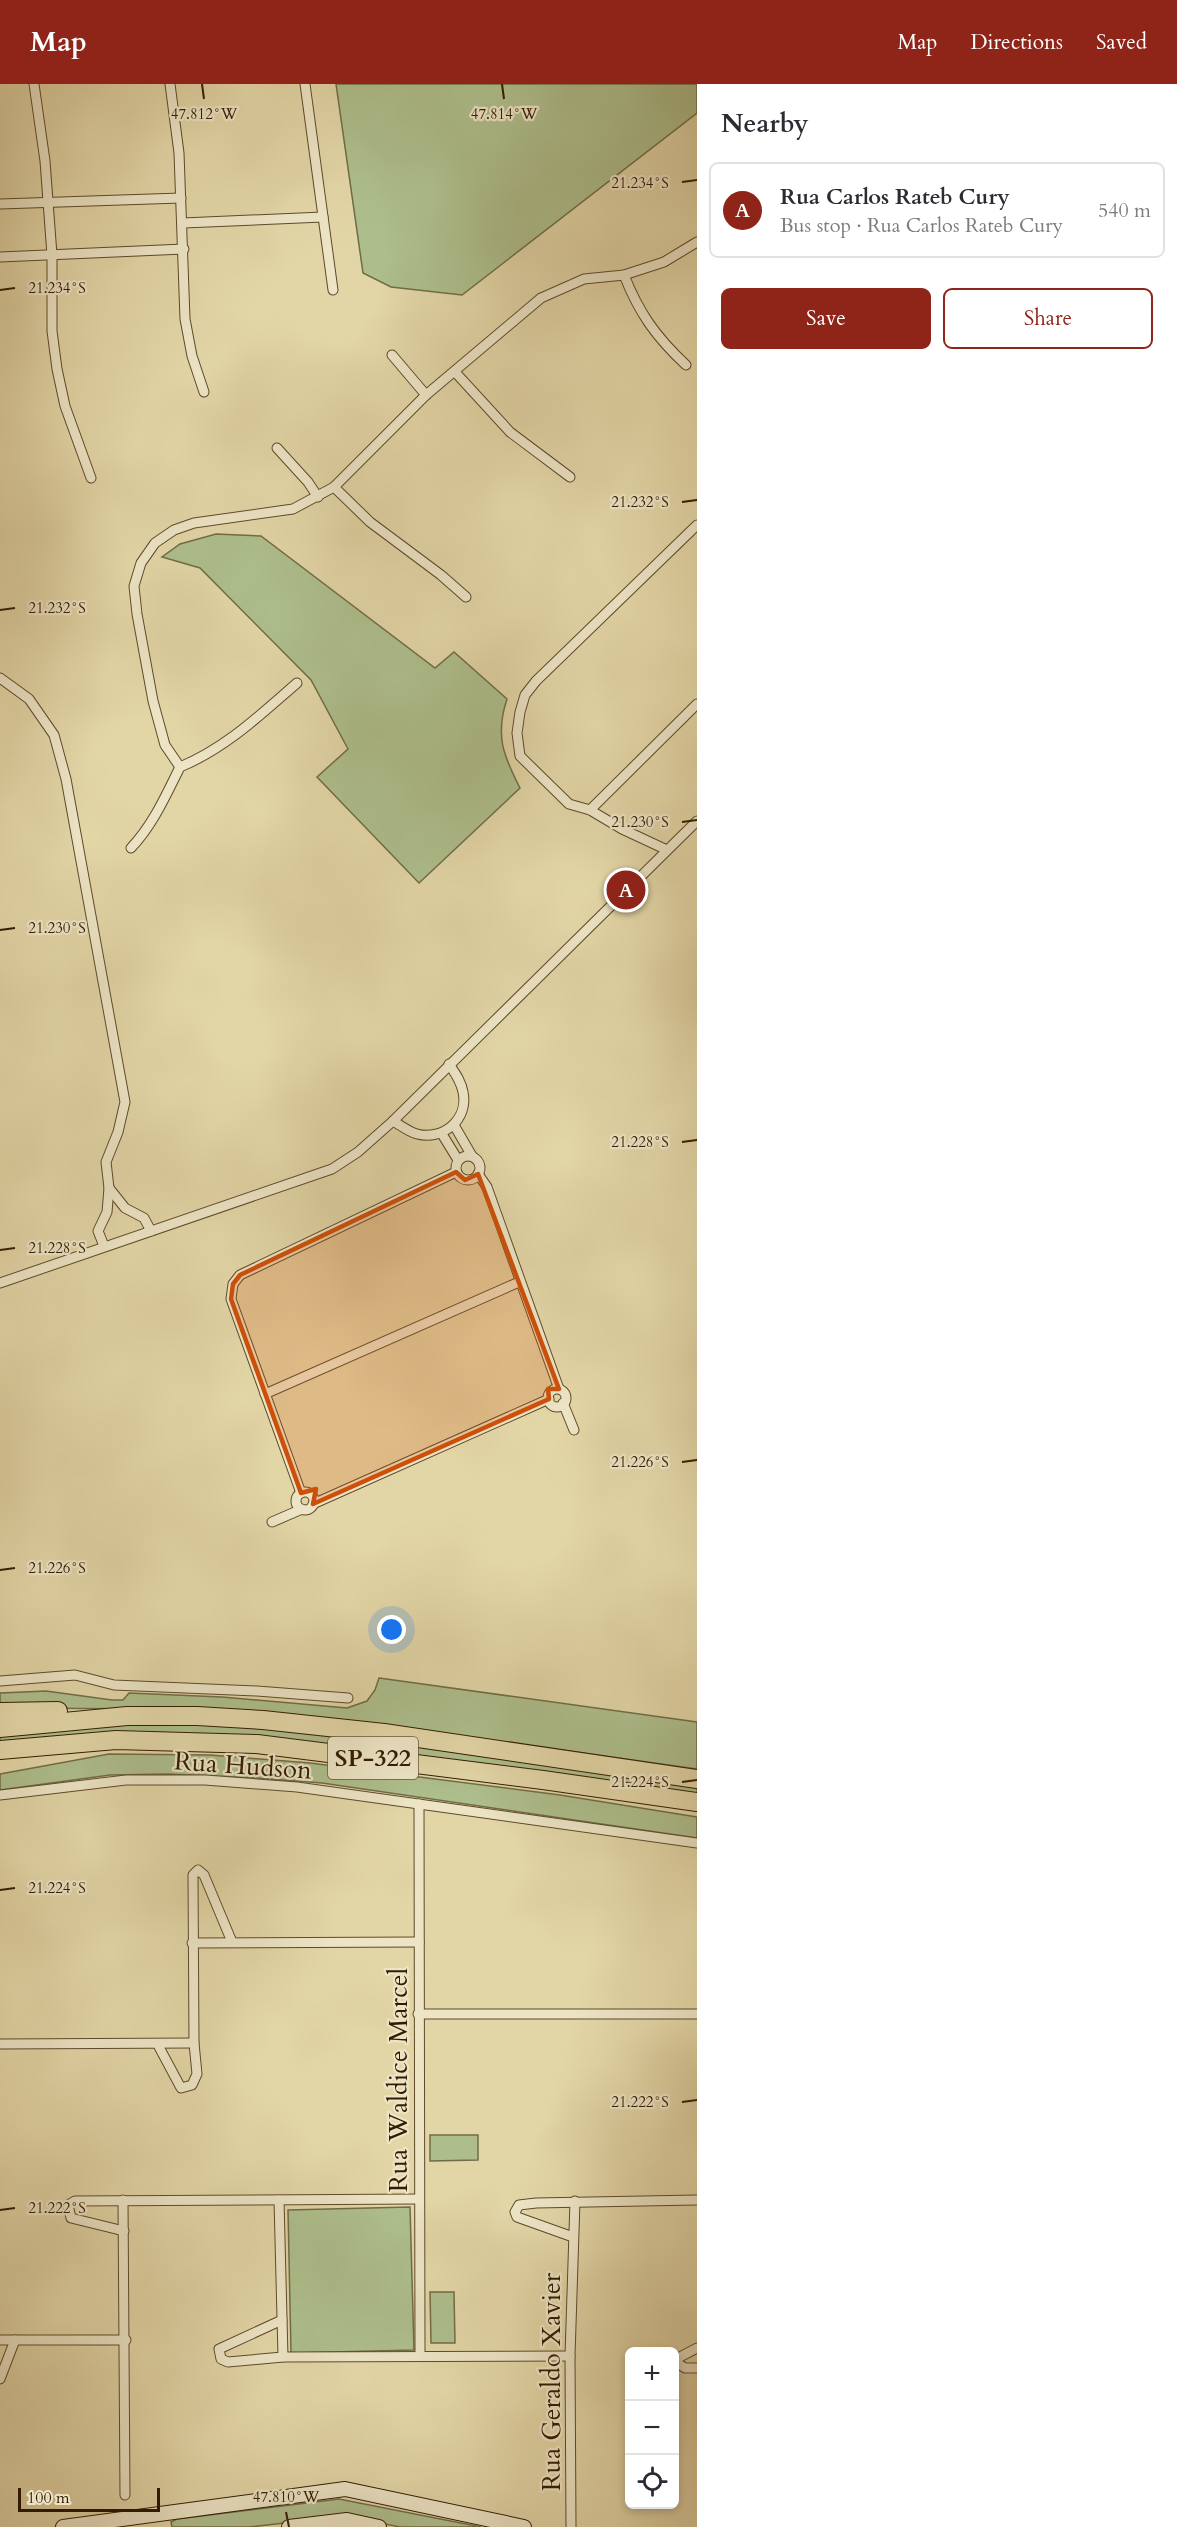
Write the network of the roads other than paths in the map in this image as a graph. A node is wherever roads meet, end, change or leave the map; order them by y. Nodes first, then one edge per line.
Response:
1 (34, 84) edge
2 (170, 84) edge
3 (304, 84) edge
4 (181, 198) junction
5 (49, 203) junction
6 (0, 204) edge
7 (323, 217) junction
8 (183, 223) junction
9 (697, 242) edge
10 (184, 249) junction
11 (52, 255) junction
12 (0, 257) edge
13 (624, 275) junction
14 (333, 290) dead end
15 (392, 356) dead end
16 (686, 365) dead end
17 (455, 372) junction
18 (204, 392) dead end
19 (426, 394) junction
20 (277, 448) dead end
21 (570, 477) dead end
22 (91, 478) dead end
23 (334, 487) junction
24 (318, 497) junction
25 (697, 525) edge
26 (466, 597) dead end
27 (0, 678) edge
28 (297, 684) dead end
29 (697, 704) edge
30 (180, 767) junction
31 (590, 810) junction
32 (697, 820) edge
33 (130, 848) dead end
34 (667, 850) junction
35 (448, 1064) junction
36 (393, 1121) junction
37 (454, 1125) junction
38 (442, 1134) junction
39 (472, 1156) junction
40 (458, 1160) junction
41 (456, 1172) junction
42 (478, 1174) junction
43 (109, 1188) junction
44 (125, 1208) junction
45 (107, 1212) junction
46 (151, 1231) junction
47 (104, 1246) junction
48 (519, 1282) junction
49 (0, 1283) edge
50 (559, 1389) junction
51 (265, 1394) junction
52 (549, 1399) junction
53 (564, 1403) junction
54 (574, 1430) dead end
55 (301, 1493) junction
56 (313, 1504) junction
57 (302, 1509) junction
58 (272, 1521) dead end
59 (0, 1681) edge
60 (348, 1698) dead end
61 (0, 1712) edge
62 (197, 1716) junction
63 (0, 1728) edge
64 (116, 1740) junction
65 (0, 1750) edge
66 (0, 1761) edge
67 (694, 1778) edge
68 (0, 1795) edge
69 (694, 1802) edge
70 (419, 1804) junction
71 (697, 1843) edge
72 (232, 1942) junction
73 (419, 1942) junction
74 (192, 1943) junction
75 (418, 2014) junction
76 (697, 2014) edge
77 (194, 2043) junction
78 (0, 2044) edge
79 (158, 2045) junction
80 (419, 2199) junction
81 (123, 2200) junction
82 (279, 2200) junction
83 (697, 2200) edge
84 (575, 2201) junction
85 (124, 2231) junction
86 (573, 2237) junction
87 (282, 2320) junction
88 (0, 2340) edge
89 (15, 2340) junction
90 (126, 2340) junction
91 (697, 2348) edge
92 (420, 2355) junction
93 (570, 2356) junction
94 (283, 2357) junction
95 (697, 2368) edge
96 (0, 2379) edge
97 (125, 2496) dead end
98 (159, 2520) edge
99 (347, 2524) edge
100 (63, 2527) edge
101 (289, 2527) edge
102 (379, 2527) edge
103 (524, 2527) edge
104 (571, 2527) edge

1 - 5 street
2 - 4 street
3 - 7 street
4 - 5 street
4 - 8 street
5 - 6 street
5 - 11 street
7 - 8 street
7 - 14 street
8 - 10 street
9 - 13 street
10 - 11 street
10 - 18 street
11 - 12 street
11 - 22 street
13 - 16 street
13 - 17 street
15 - 19 street
17 - 19 street
17 - 21 street
19 - 23 street
20 - 24 street
23 - 24 street
23 - 26 street
24 - 30 street
25 - 31 street
27 - 43 street
28 - 30 street
29 - 31 street
30 - 33 street
31 - 34 street
32 - 34 street
34 - 35 street
35 - 36 street
35 - 37 street
36 - 38 street
36 - 46 street
37 - 38 street
37 - 39 street
38 - 40 street
39 - 40 street
39 - 42 street
40 - 41 street
41 - 42 street
41 - 51 street
42 - 48 street
43 - 44 street
43 - 45 street
44 - 45 street
44 - 46 street
45 - 47 street
46 - 47 street
47 - 49 street
48 - 50 street
48 - 51 street
50 - 52 street
50 - 53 street
51 - 55 street
52 - 53 street
52 - 56 street
53 - 54 street
55 - 56 street
55 - 57 street
56 - 57 street
57 - 58 street
59 - 60 street
61 - 62 highway
62 - 63 highway, SP-322
62 - 67 highway, SP-322
64 - 65 highway, SP-322
64 - 66 highway
64 - 69 highway, SP-322
68 - 70 street, Rua Hudson
70 - 71 street, Rua Hudson
70 - 73 street, Rua Waldice Marcel
72 - 73 street
72 - 74 street
72 - 74 street
73 - 75 street, Rua Waldice Marcel
74 - 77 street
75 - 76 street
75 - 80 street, Rua Waldice Marcel
77 - 79 street
77 - 79 street
78 - 79 street
80 - 82 street
80 - 92 street, Rua Waldice Marcel
81 - 82 street
81 - 85 street
81 - 85 street
82 - 87 street
83 - 84 street, Rua Geraldo Xavier
84 - 86 street, Rua Geraldo Xavier
84 - 86 street, Rua Geraldo Xavier
85 - 90 street
86 - 93 street, Rua Geraldo Xavier
87 - 94 street
87 - 94 street
88 - 89 street
89 - 90 street
89 - 96 street
90 - 97 street
91 - 95 street
92 - 93 street
92 - 94 street
93 - 104 street, Rua Geraldo Xavier
98 - 100 main road
98 - 103 main road
99 - 101 main road
99 - 102 main road

